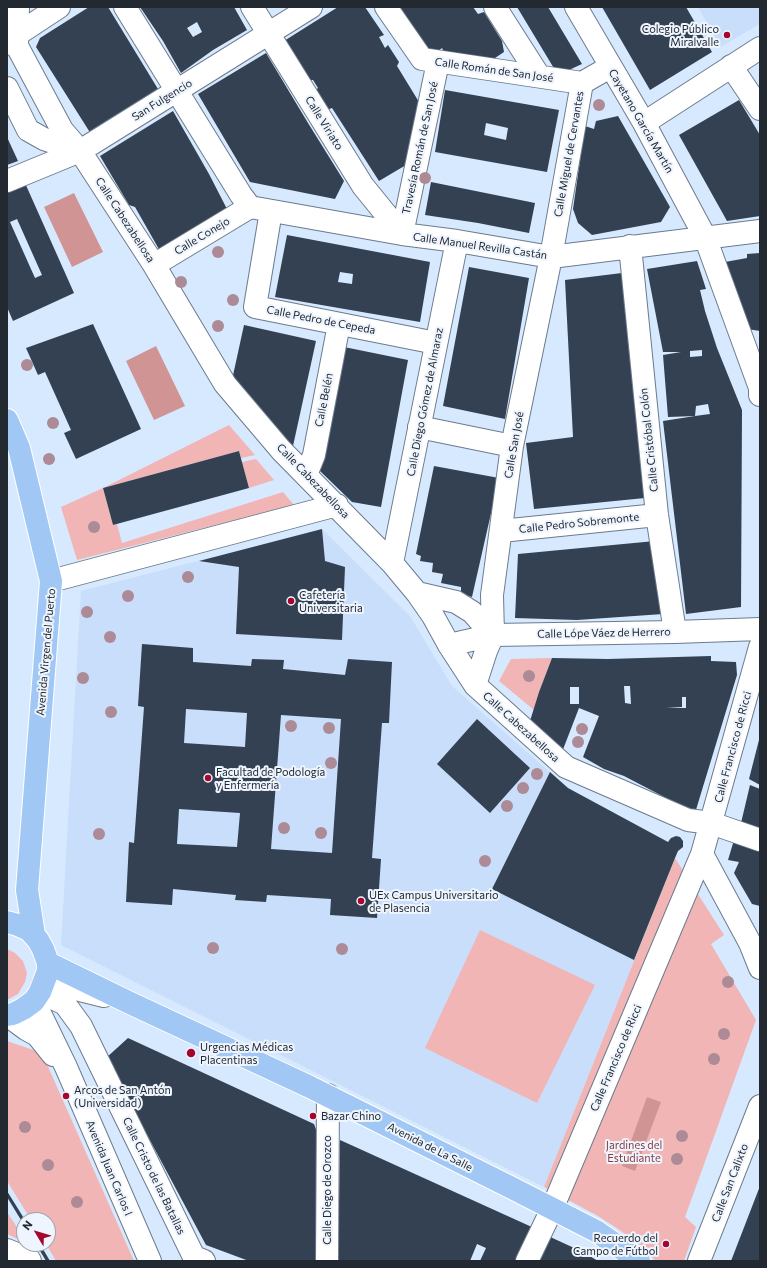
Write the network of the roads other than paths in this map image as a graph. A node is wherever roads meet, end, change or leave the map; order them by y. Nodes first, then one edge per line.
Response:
1 (18, 7) edge
2 (58, 7) edge
3 (125, 7) edge
4 (252, 7) edge
5 (311, 7) edge
6 (386, 7) edge
7 (496, 7) edge
8 (576, 7) edge
9 (269, 33) junction
10 (12, 42) edge
11 (760, 48) edge
12 (438, 62) junction
13 (732, 66) junction
14 (610, 67) junction
15 (539, 76) junction
16 (582, 83) junction
17 (7, 88) edge
18 (177, 91) junction
19 (760, 109) edge
20 (644, 123) junction
21 (80, 151) junction
22 (7, 181) edge
23 (250, 207) junction
24 (272, 211) junction
25 (760, 230) edge
26 (402, 234) junction
27 (705, 237) junction
28 (457, 241) junction
29 (630, 246) junction
30 (551, 257) junction
31 (154, 265) junction
32 (339, 324) junction
33 (436, 343) junction
34 (760, 388) edge
35 (760, 395) edge
36 (7, 420) edge
37 (419, 427) junction
38 (512, 446) junction
39 (306, 475) junction
40 (337, 505) junction
41 (657, 515) junction
42 (501, 531) junction
43 (392, 563) junction
44 (51, 581) junction
45 (417, 593) junction
46 (433, 616) junction
47 (760, 629) edge
48 (676, 632) junction
49 (491, 633) junction
50 (449, 645) junction
51 (760, 647) edge
52 (475, 685) junction
53 (711, 823) junction
54 (760, 840) edge
55 (702, 854) junction
56 (27, 890) junction
57 (7, 922) edge
58 (34, 935) junction
59 (755, 947) edge
60 (48, 963) junction
61 (760, 968) edge
62 (39, 993) junction
63 (128, 1002) junction
64 (7, 1015) edge
65 (69, 1074) junction
66 (328, 1095) junction
67 (760, 1106) edge
68 (552, 1209) junction
69 (7, 1250) edge
70 (198, 1260) edge
71 (30, 1261) edge
72 (150, 1261) edge
73 (327, 1261) edge
74 (527, 1261) edge
75 (639, 1261) edge
76 (699, 1261) edge

1 - 10 street, Calle Cabezabellosa
2 - 10 street
3 - 18 street
4 - 9 street, Calle Viriato
5 - 9 street, San Fulgencio
6 - 12 street, Calle Román de San José
7 - 15 street
8 - 14 street, Cayetano García Martín
9 - 18 street, San Fulgencio
9 - 26 street, Calle Viriato
10 - 21 street, Calle Cabezabellosa
11 - 13 street
12 - 15 street, Calle Román de San José
12 - 26 street, Travesía Román de San José
13 - 19 street
13 - 20 street
14 - 16 street, Calle Miguel de Cervantes
14 - 20 street, Cayetano García Martín
15 - 16 street, Calle Román de San José
16 - 30 street, Calle Miguel de Cervantes
17 - 21 street
18 - 21 street, San Fulgencio
18 - 23 street
20 - 27 street, Cayetano García Martín
21 - 22 street, San Fulgencio
21 - 31 street, Calle Cabezabellosa
23 - 24 street, Calle Manuel Revilla Castán
23 - 31 street, Calle Conejo
24 - 26 street, Calle Manuel Revilla Castán
24 - 32 street, Calle Pedro de Cepeda
25 - 27 street, Calle Manuel Revilla Castán
26 - 28 street, Calle Manuel Revilla Castán
27 - 29 street, Calle Manuel Revilla Castán
27 - 34 street
28 - 30 street, Calle Manuel Revilla Castán
28 - 33 street, Calle Diego Gómez de Almaraz
29 - 30 street, Calle Manuel Revilla Castán
29 - 41 street, Calle Cristóbal Colón
30 - 38 street, Calle San José
31 - 39 street, Calle Cabezabellosa
32 - 33 street, Calle Pedro de Cepeda
32 - 39 street, Calle Belén
33 - 37 street, Calle Diego Gómez de Almaraz
34 - 35 street
36 - 44 main road, Avenida Virgen del Puerto
37 - 38 street
37 - 43 street, Calle Diego Gómez de Almaraz
38 - 42 street, Calle San José
39 - 40 street, Calle Cabezabellosa
40 - 43 street, Calle Cabezabellosa
40 - 44 street
41 - 42 street, Calle Pedro Sobremonte
41 - 48 street, Calle Cristóbal Colón
42 - 49 street, Calle San José
43 - 45 street, Calle Cabezabellosa
44 - 56 main road, Avenida Virgen del Puerto
45 - 46 street, Calle Cabezabellosa
45 - 49 street
46 - 49 street
46 - 50 street, Calle Cabezabellosa
47 - 48 street, Calle Lópe Váez de Herrero
48 - 49 street, Calle Lópe Váez de Herrero
49 - 50 street, Calle Lópe Váez de Herrero
49 - 52 street
50 - 52 street, Calle Cabezabellosa
51 - 53 street, Calle Francisco de Ricci
52 - 53 street, Calle Cabezabellosa
53 - 54 street, Calle Cabezabellosa
53 - 55 street
55 - 59 street
55 - 68 street, Calle Francisco de Ricci
56 - 57 main road, Avenida Virgen del Puerto
56 - 58 main road, Avenida Virgen del Puerto
57 - 58 main road
58 - 60 main road
59 - 61 street
60 - 62 main road
60 - 63 main road, Avenida de La Salle
62 - 63 street, Avenida de La Salle
62 - 64 main road
62 - 65 street, Avenida Juan Carlos I
62 - 70 street, Calle Cristo de las Batallas
63 - 66 main road, Avenida de La Salle
64 - 65 street, Avenida Juan Carlos I
65 - 72 street, Avenida Juan Carlos I
66 - 68 main road, Avenida de La Salle
66 - 73 street, Calle Diego de Orozco
67 - 76 street, Calle San Calixto
68 - 74 street, Calle Francisco de Ricci
68 - 75 main road, Avenida de La Salle
69 - 71 street

